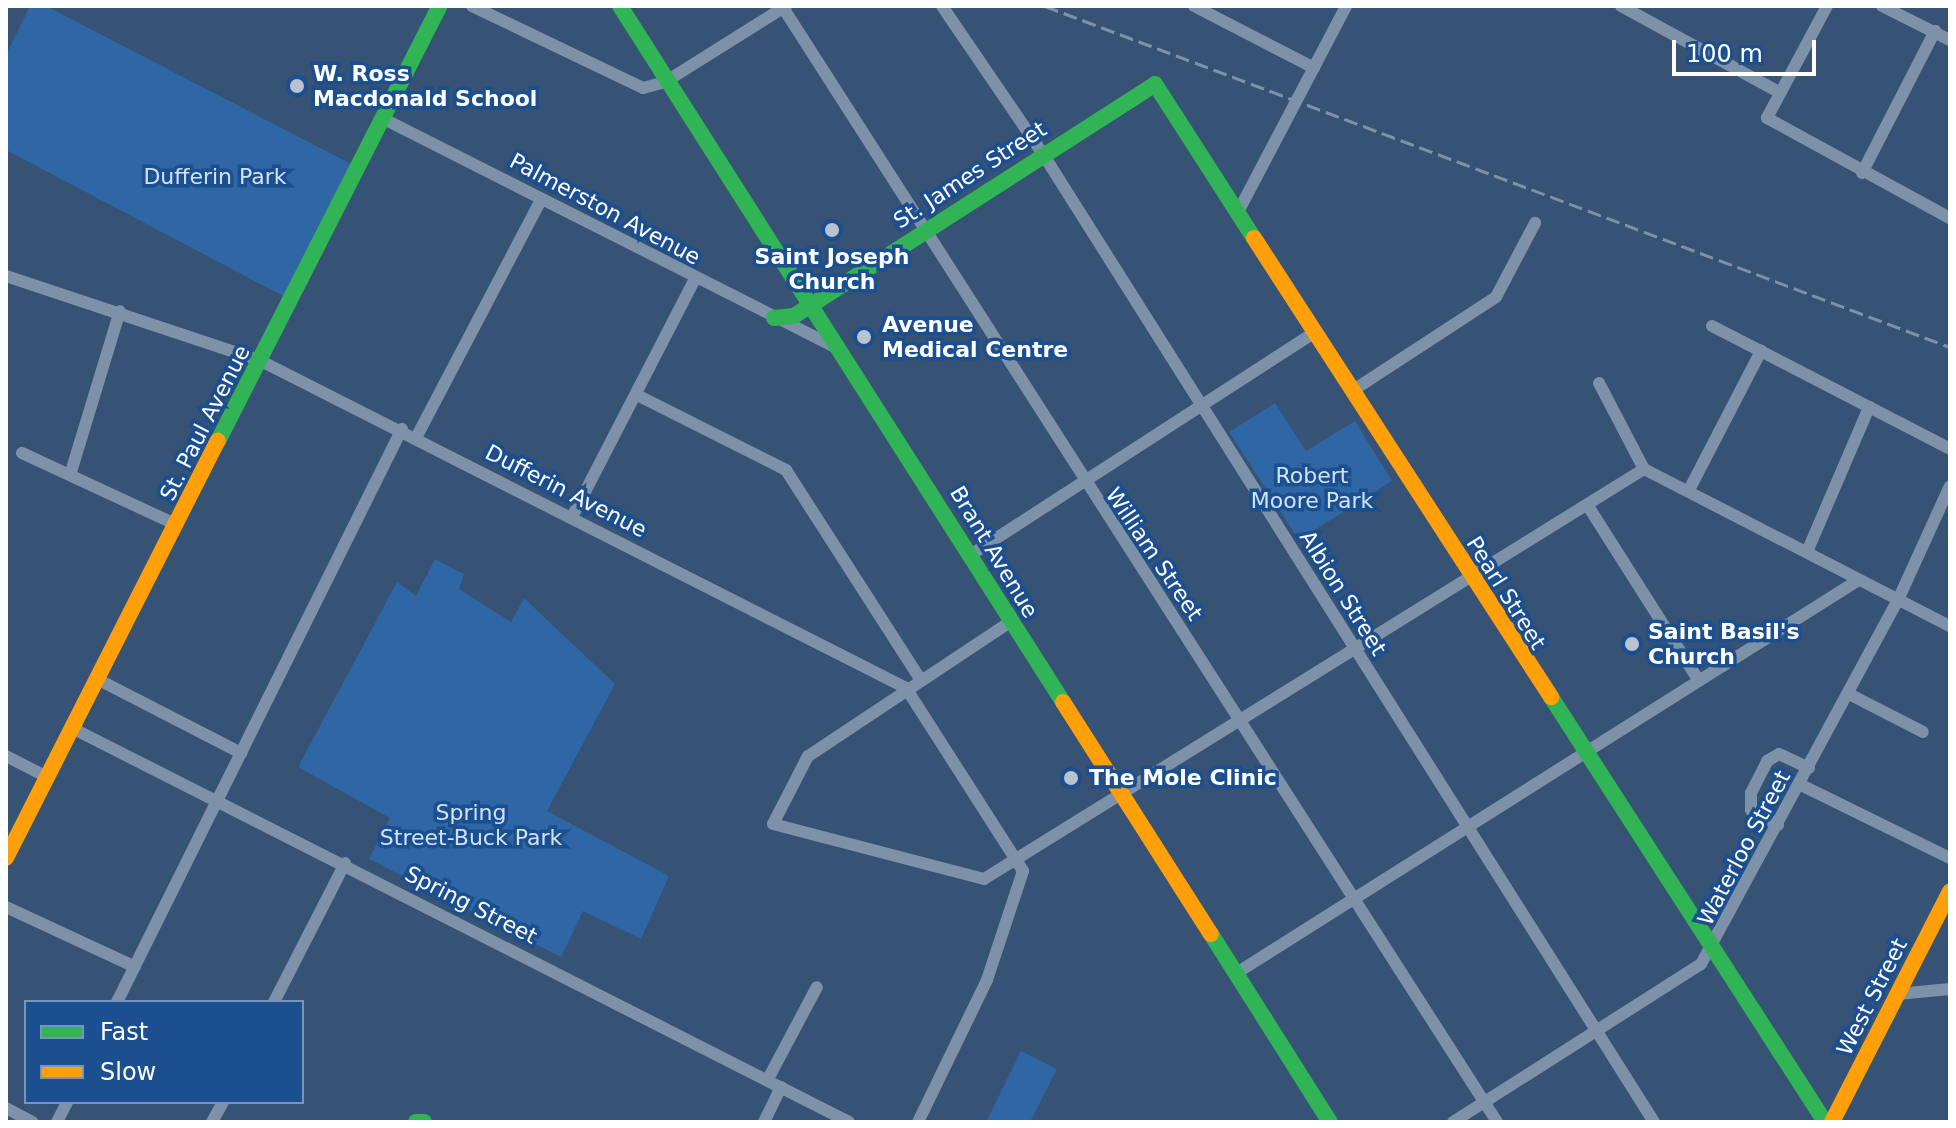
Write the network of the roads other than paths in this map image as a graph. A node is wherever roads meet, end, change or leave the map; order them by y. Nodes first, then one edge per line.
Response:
1 (440, 6) edge
2 (472, 6) edge
3 (620, 6) edge
4 (942, 6) edge
5 (1194, 6) edge
6 (1346, 6) edge
7 (1621, 6) edge
8 (1655, 6) edge
9 (1827, 6) edge
10 (1882, 6) edge
11 (784, 7) edge
12 (1648, 19) junction
13 (1935, 31) junction
14 (1950, 40) edge
15 (1314, 68) junction
16 (665, 82) junction
17 (1155, 84) joint
18 (1779, 92) junction
19 (382, 118) junction
20 (1043, 154) junction
21 (1862, 173) junction
22 (541, 200) junction
23 (1238, 212) junction
24 (1950, 218) edge
25 (1535, 223) dead end
26 (923, 233) junction
27 (6, 276) edge
28 (694, 281) junction
29 (809, 305) junction
30 (120, 311) junction
31 (774, 318) junction
32 (1712, 326) dead end
33 (1315, 332) junction
34 (837, 348) junction
35 (1761, 351) junction
36 (261, 361) junction
37 (1599, 383) dead end
38 (1352, 391) junction
39 (639, 396) junction
40 (1869, 407) junction
41 (1205, 409) junction
42 (402, 429) junction
43 (417, 436) junction
44 (1950, 449) edge
45 (22, 453) dead end
46 (1644, 469) junction
47 (71, 472) junction
48 (1084, 486) junction
49 (1950, 486) edge
50 (1689, 490) junction
51 (1588, 506) junction
52 (572, 517) junction
53 (177, 525) junction
54 (1807, 552) junction
55 (972, 554) junction
56 (1471, 580) junction
57 (1857, 581) junction
58 (1898, 600) junction
59 (1010, 622) junction
60 (1950, 626) edge
61 (1354, 650) junction
62 (920, 679) junction
63 (99, 680) junction
64 (1699, 681) junction
65 (906, 688) junction
66 (1849, 694) junction
67 (1242, 720) junction
68 (72, 728) junction
69 (1923, 732) dead end
70 (241, 753) junction
71 (1583, 754) junction
72 (6, 756) edge
73 (1809, 768) junction
74 (49, 778) junction
75 (1801, 785) junction
76 (1121, 798) junction
77 (217, 800) junction
78 (1778, 825) junction
79 (1470, 828) junction
80 (6, 858) edge
81 (1950, 858) edge
82 (345, 863) junction
83 (1019, 863) junction
84 (1950, 891) edge
85 (1356, 900) junction
86 (6, 907) edge
87 (1710, 952) junction
88 (135, 967) junction
89 (1235, 974) junction
90 (817, 987) dead end
91 (1950, 989) edge
92 (1898, 994) junction
93 (118, 1000) edge
94 (275, 1000) edge
95 (1596, 1029) junction
96 (768, 1079) junction
97 (781, 1087) junction
98 (1485, 1103) junction
99 (66, 1104) edge
100 (222, 1104) edge
101 (6, 1108) edge
102 (32, 1122) edge
103 (57, 1122) edge
104 (212, 1122) edge
105 (416, 1122) edge
106 (424, 1122) edge
107 (764, 1122) edge
108 (849, 1122) edge
109 (918, 1122) edge
110 (1330, 1122) edge
111 (1453, 1122) edge
112 (1497, 1122) edge
113 (1654, 1122) edge
114 (1825, 1122) edge
115 (1832, 1122) edge

1 - 19 street, St. Paul Avenue
2 - 16 street
3 - 16 street, Brant Avenue
4 - 20 street, Albion Street
5 - 15 street
6 - 15 street
7 - 12 street
8 - 12 street
9 - 18 street
10 - 13 street
11 - 16 street
11 - 26 street, William Street
12 - 18 street
13 - 14 street
13 - 21 street
15 - 23 street
16 - 29 street, Brant Avenue
17 - 20 street, St. James Street
17 - 23 street, Pearl Street
18 - 21 street
19 - 22 street, Palmerston Avenue
19 - 36 street, St. Paul Avenue
20 - 26 street, St. James Street
20 - 41 street, Albion Street
21 - 24 street
22 - 28 street, Palmerston Avenue
22 - 43 street
23 - 33 street, Pearl Street
25 - 38 street
26 - 29 street, St. James Street
26 - 48 street, William Street
27 - 30 street, Dufferin Avenue
28 - 31 street, Palmerston Avenue
28 - 39 street
29 - 31 street
29 - 34 street, Brant Avenue
30 - 36 street, Dufferin Avenue
30 - 47 street
31 - 34 street, Palmerston Avenue
32 - 35 street
33 - 38 street, Pearl Street
33 - 41 street
34 - 55 street, Brant Avenue
35 - 40 street
35 - 50 street
36 - 42 street, Dufferin Avenue
36 - 53 street, St. Paul Avenue
37 - 46 street
38 - 56 street, Pearl Street
39 - 52 street
39 - 62 street
40 - 44 street
40 - 54 street
41 - 48 street
41 - 61 street, Albion Street
42 - 43 street, Dufferin Avenue
42 - 70 street
43 - 52 street, Dufferin Avenue
45 - 47 street
46 - 50 street
46 - 51 street
47 - 53 street
48 - 55 street
48 - 67 street, William Street
49 - 58 street, Waterloo Street
50 - 54 street
51 - 56 street
51 - 64 street
52 - 65 street, Dufferin Avenue
53 - 63 street, St. Paul Avenue
54 - 57 street
55 - 59 street, Brant Avenue
56 - 61 street
56 - 71 street, Pearl Street
57 - 58 street
57 - 64 street
58 - 60 street
58 - 66 street, Waterloo Street
59 - 62 street
59 - 76 street, Brant Avenue
61 - 67 street
61 - 79 street, Albion Street
62 - 65 street
63 - 68 street, St. Paul Avenue
63 - 70 street
64 - 71 street
65 - 83 street
65 - 83 street
66 - 69 street
66 - 73 street, Waterloo Street
67 - 76 street
67 - 85 street, William Street
68 - 74 street, St. Paul Avenue
68 - 77 street, Spring Street
70 - 77 street
71 - 79 street
71 - 87 street, Pearl Street
72 - 74 street
73 - 75 street, Waterloo Street
73 - 78 street
74 - 80 street, St. Paul Avenue
75 - 78 street, Waterloo Street
75 - 81 street
76 - 83 street
76 - 89 street, Brant Avenue
77 - 82 street, Spring Street
77 - 88 street
78 - 87 street, Waterloo Street
79 - 85 street
79 - 95 street, Albion Street
82 - 94 street
82 - 96 street, Spring Street
83 - 109 street
84 - 92 street, West Street
85 - 89 street
85 - 98 street, William Street
86 - 88 street
87 - 95 street, Waterloo Street
87 - 114 street, Pearl Street
88 - 93 street
89 - 110 street, Brant Avenue
90 - 96 street
91 - 92 street
92 - 115 street, West Street
95 - 98 street, Waterloo Street
95 - 113 street, Albion Street
96 - 97 street, Spring Street
97 - 107 street
97 - 108 street, Spring Street
98 - 111 street, Waterloo Street
98 - 112 street, William Street
99 - 103 street
100 - 104 street
101 - 102 street
105 - 106 street

